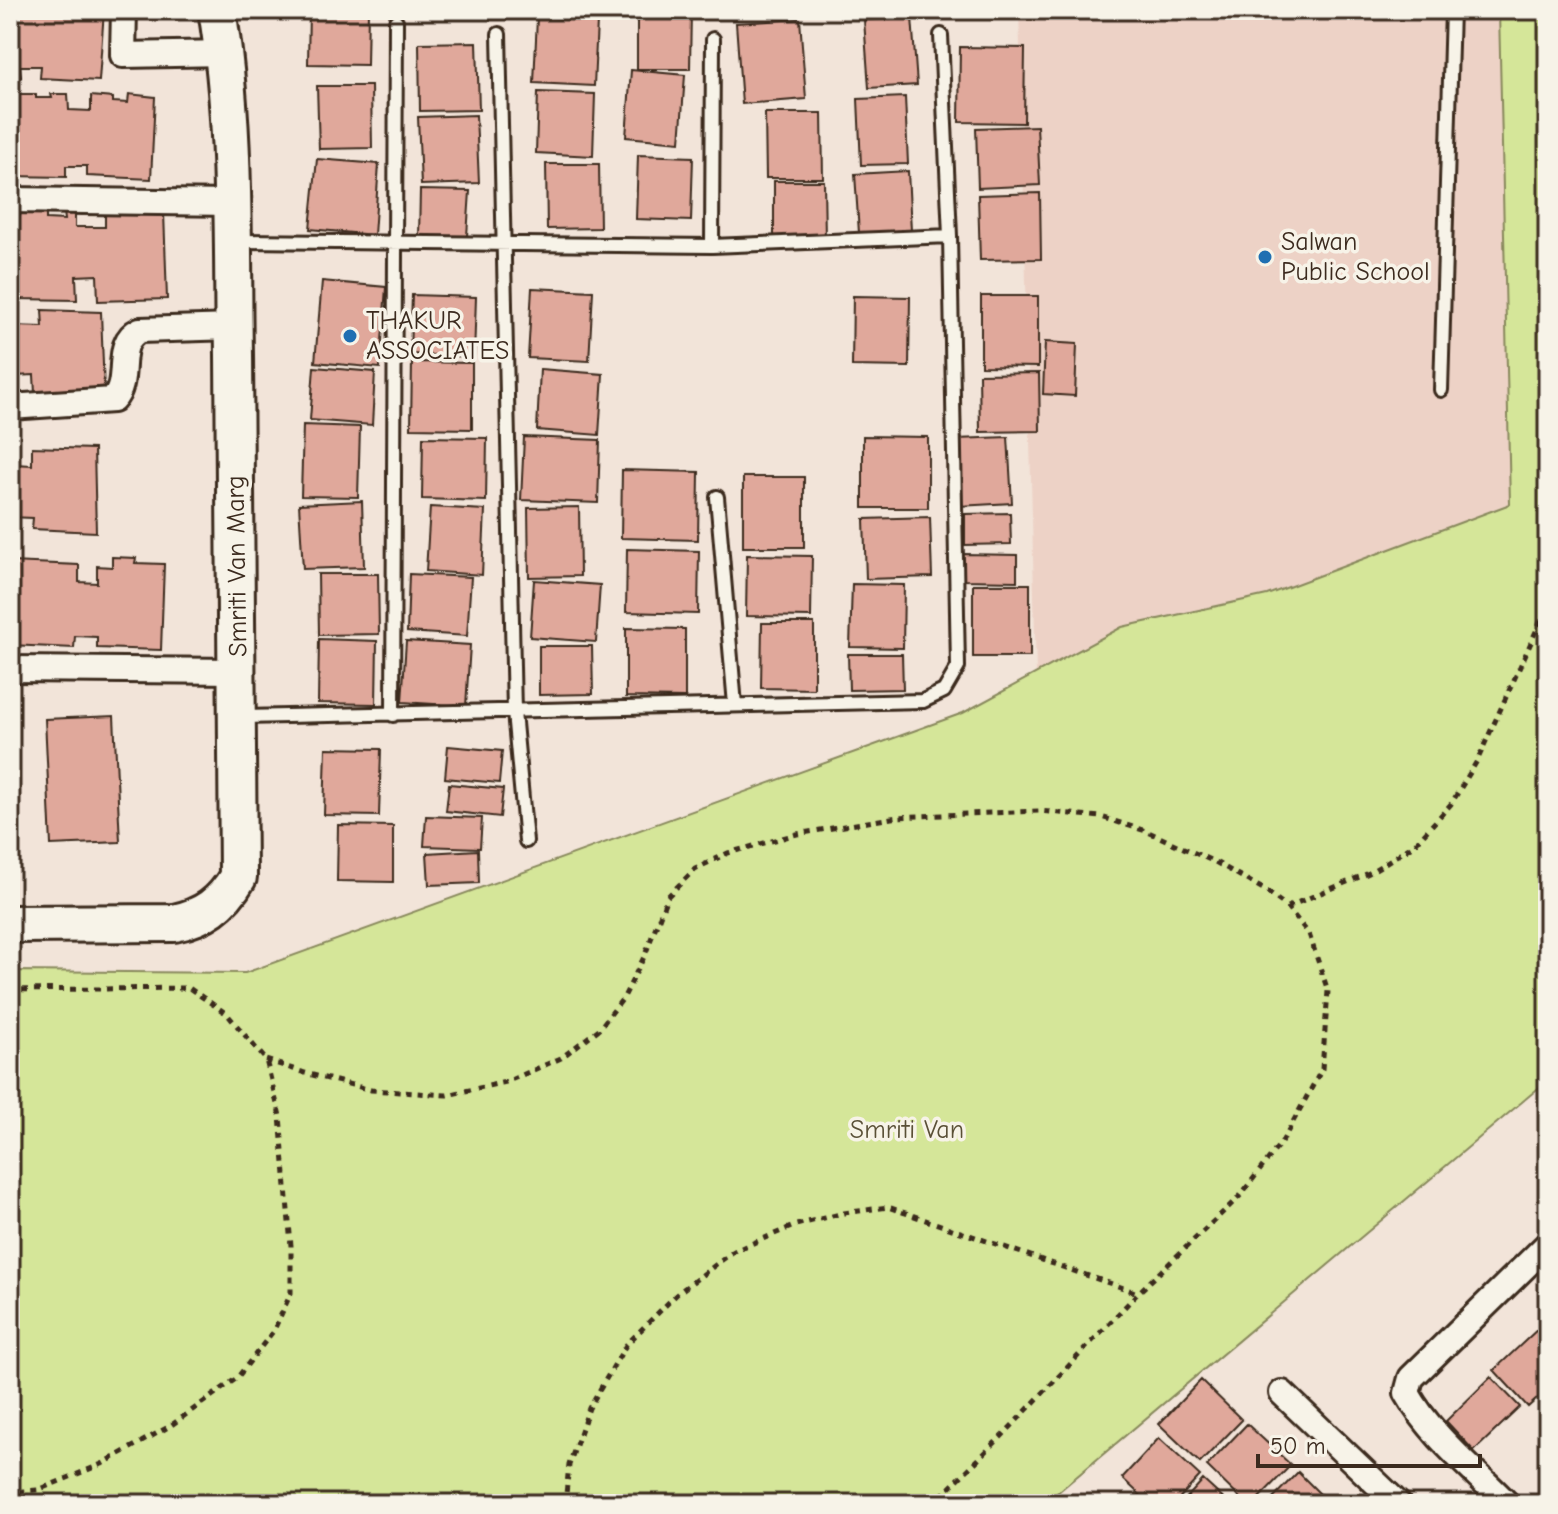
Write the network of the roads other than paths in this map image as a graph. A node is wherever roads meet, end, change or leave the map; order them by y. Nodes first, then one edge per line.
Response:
1 (124, 10) edge
2 (217, 10) edge
3 (1452, 10) edge
4 (396, 21) dead end
5 (499, 34) dead end
6 (941, 35) dead end
7 (713, 39) dead end
8 (225, 53) junction
9 (10, 200) edge
10 (232, 203) junction
11 (950, 236) junction
12 (232, 241) junction
13 (394, 242) junction
14 (503, 243) junction
15 (712, 246) junction
16 (233, 327) junction
17 (1441, 390) dead end
18 (10, 407) edge
19 (717, 497) dead end
20 (10, 669) edge
21 (238, 671) junction
22 (735, 705) junction
23 (514, 712) junction
24 (393, 715) junction
25 (238, 717) junction
26 (526, 841) dead end
27 (10, 924) edge
28 (1548, 1244) edge
29 (1282, 1393) dead end
30 (1398, 1504) edge
31 (1507, 1504) edge

1 - 8 street
2 - 8 street, Smriti Van Marg
3 - 17 lane
4 - 13 lane
5 - 14 lane
6 - 11 lane
7 - 15 lane
8 - 10 street, Smriti Van Marg
9 - 10 street
10 - 12 street, Smriti Van Marg
11 - 15 lane
11 - 22 lane
12 - 13 lane
12 - 16 street, Smriti Van Marg
13 - 14 lane
13 - 24 lane
14 - 15 lane
14 - 23 lane
16 - 18 street
16 - 21 street, Smriti Van Marg
19 - 22 lane
20 - 21 street
21 - 25 street, Smriti Van Marg
22 - 23 lane
23 - 24 lane
23 - 26 lane
24 - 25 lane
25 - 27 street, Smriti Van Marg
28 - 31 street
29 - 30 street

